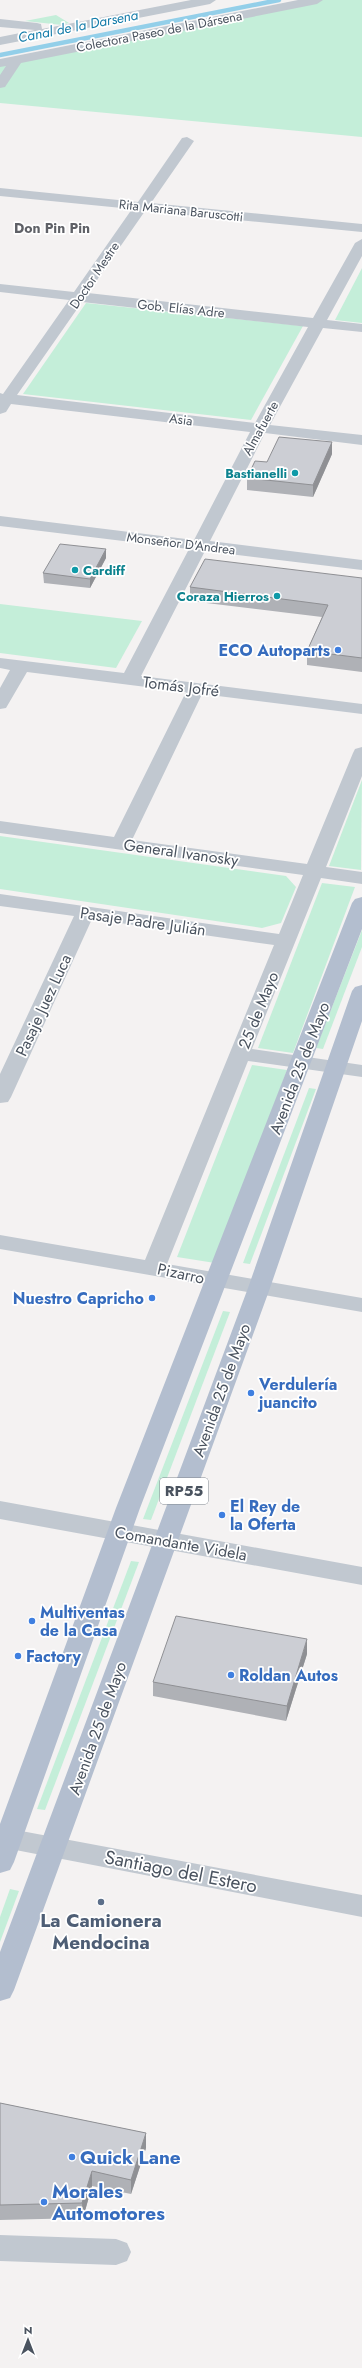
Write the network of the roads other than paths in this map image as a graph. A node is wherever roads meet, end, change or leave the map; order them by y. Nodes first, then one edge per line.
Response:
1 (210, 0) edge
2 (317, 0) edge
3 (0, 23) edge
4 (62, 29) junction
5 (0, 41) edge
6 (17, 59) junction
7 (0, 63) edge
8 (0, 84) edge
9 (187, 141) dead end
10 (0, 192) edge
11 (142, 206) junction
12 (362, 228) edge
13 (362, 243) edge
14 (0, 288) edge
15 (80, 297) junction
16 (319, 323) junction
17 (362, 328) edge
18 (2, 402) edge
19 (260, 428) junction
20 (362, 440) edge
21 (0, 520) edge
22 (198, 545) junction
23 (362, 564) edge
24 (0, 663) edge
25 (21, 666) junction
26 (130, 679) junction
27 (197, 688) junction
28 (0, 704) edge
29 (362, 709) edge
30 (362, 753) edge
31 (0, 827) edge
32 (120, 844) junction
33 (314, 871) junction
34 (362, 878) edge
35 (0, 900) edge
36 (362, 903) edge
37 (85, 913) junction
38 (286, 941) junction
39 (362, 990) edge
40 (240, 1054) junction
41 (301, 1062) junction
42 (334, 1067) junction
43 (362, 1071) edge
44 (0, 1097) edge
45 (0, 1242) edge
46 (154, 1268) junction
47 (217, 1280) junction
48 (259, 1288) junction
49 (362, 1305) edge
50 (0, 1510) edge
51 (120, 1532) junction
52 (165, 1540) junction
53 (362, 1576) edge
54 (3, 1846) edge
55 (53, 1846) junction
56 (362, 1906) edge
57 (0, 1990) edge
58 (0, 2248) edge
59 (116, 2252) dead end

1 - 4 street
2 - 6 street, Colectora Paseo de la Dársena
3 - 4 street
4 - 5 street
6 - 7 street, Colectora Paseo de la Dársena
6 - 8 street
9 - 11 street, Doctor Mestre
10 - 11 street, Rita Mariana Baruscotti
11 - 12 street, Rita Mariana Baruscotti
11 - 15 street, Doctor Mestre
13 - 16 street, Almafuerte
14 - 15 street, Gob. Elías Adre
15 - 16 street, Gob. Elías Adre
15 - 18 street, Doctor Mestre
16 - 17 street, Gob. Elías Adre
16 - 19 street, Almafuerte
18 - 19 street, Asia
19 - 20 street, Asia
19 - 22 street, Almafuerte
21 - 22 street, Monseñor D'Andrea
22 - 23 street, Monseñor D'Andrea
22 - 26 street, Almafuerte
24 - 25 street, Tomás Jofré
25 - 26 street, Tomás Jofré
25 - 28 street
26 - 27 street, Tomás Jofré
27 - 29 street, Tomás Jofré
27 - 32 street
30 - 33 street, 25 de Mayo
31 - 32 street, General Ivanosky
32 - 33 street, General Ivanosky
33 - 34 street, General Ivanosky
33 - 38 street, 25 de Mayo
35 - 37 street, Pasaje Padre Julián
36 - 41 main road, Avenida 25 de Mayo / RP55
37 - 38 street, Pasaje Padre Julián
37 - 44 street, Pasaje Juez Luca
38 - 40 street, 25 de Mayo
39 - 42 main road, Avenida 25 de Mayo / RP55
40 - 41 street
40 - 46 street, 25 de Mayo
41 - 42 street
41 - 47 main road, Avenida 25 de Mayo / RP55
42 - 43 street
42 - 48 main road, Avenida 25 de Mayo / RP55
45 - 46 street, Pizarro
46 - 47 street, Pizarro
47 - 48 street, Pizarro
47 - 51 main road, Avenida 25 de Mayo / RP55
48 - 49 street, Pizarro
48 - 52 main road, Avenida 25 de Mayo / RP55
50 - 51 street, Comandante Videla
51 - 52 street, Comandante Videla
51 - 54 main road, Avenida 25 de Mayo / RP55
52 - 53 street, Comandante Videla
52 - 55 main road, Avenida 25 de Mayo / RP55
54 - 55 street, Santiago del Estero
55 - 56 street, Santiago del Estero
55 - 57 main road, Avenida 25 de Mayo / RP55
58 - 59 street

